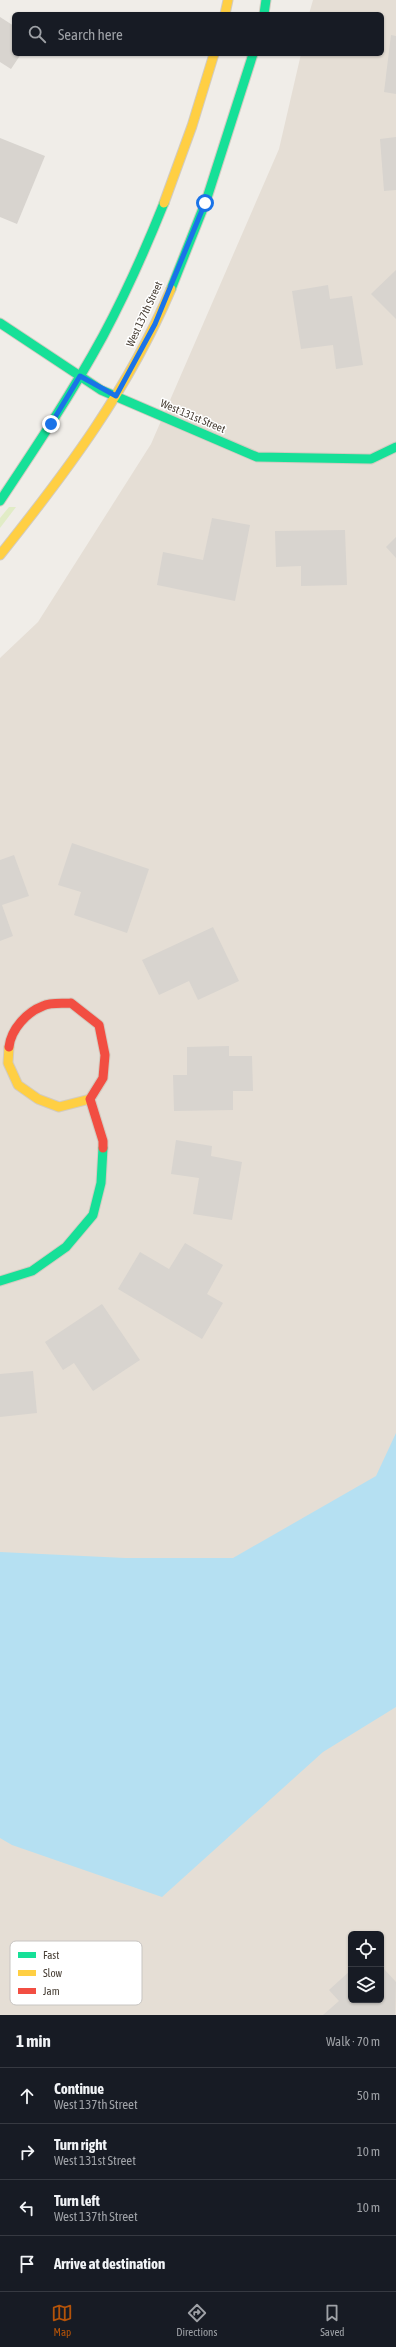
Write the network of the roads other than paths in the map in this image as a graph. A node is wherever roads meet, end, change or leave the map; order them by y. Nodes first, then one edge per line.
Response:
1 (266, 0) edge
2 (264, 12) edge
3 (213, 56) edge
4 (252, 56) edge
5 (0, 323) edge
6 (80, 376) junction
7 (116, 396) junction
8 (396, 447) edge
9 (0, 501) edge
10 (0, 555) edge
11 (90, 1098) junction
12 (0, 1281) edge

1 - 2 main road
3 - 6 main road
4 - 7 main road, West 137th Street
5 - 6 main road, West 131st Street
6 - 7 main road, West 131st Street
6 - 9 main road
7 - 8 main road, West 131st Street
7 - 10 main road, West 137th Street
11 - 11 main road
11 - 12 main road

